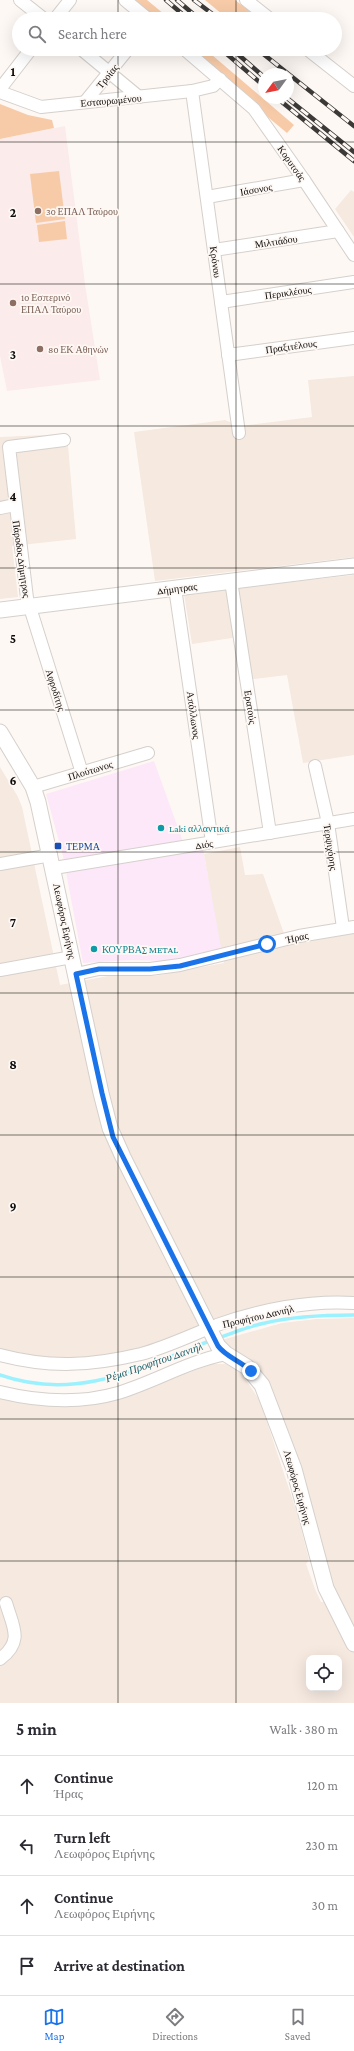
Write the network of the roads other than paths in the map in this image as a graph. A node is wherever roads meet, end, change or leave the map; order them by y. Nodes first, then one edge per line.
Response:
1 (20, 0) edge
2 (70, 0) edge
3 (125, 0) edge
4 (246, 0) edge
5 (35, 12) edge
6 (61, 12) edge
7 (140, 12) edge
8 (261, 12) edge
9 (26, 56) edge
10 (90, 56) edge
11 (122, 56) edge
12 (193, 56) edge
13 (317, 56) edge
14 (109, 72) junction
15 (220, 78) junction
16 (354, 86) edge
17 (0, 90) edge
18 (192, 91) junction
19 (139, 97) junction
20 (85, 102) junction
21 (304, 180) junction
22 (207, 197) junction
23 (338, 231) junction
24 (214, 250) junction
25 (354, 255) edge
26 (354, 282) edge
27 (221, 302) junction
28 (354, 338) edge
29 (228, 355) junction
30 (239, 432) dead end
31 (64, 440) dead end
32 (15, 505) junction
33 (0, 508) edge
34 (354, 566) edge
35 (231, 581) junction
36 (175, 588) junction
37 (30, 606) junction
38 (0, 610) edge
39 (0, 732) edge
40 (148, 753) dead end
41 (315, 766) dead end
42 (82, 773) junction
43 (33, 787) junction
44 (354, 819) edge
45 (328, 823) junction
46 (270, 833) junction
47 (212, 842) junction
48 (52, 862) junction
49 (0, 864) edge
50 (348, 927) edge
51 (72, 957) junction
52 (0, 970) edge
53 (76, 974) junction
54 (354, 1303) edge
55 (217, 1341) junction
56 (0, 1355) edge
57 (0, 1392) edge
58 (6, 1603) dead end
59 (353, 1638) edge
60 (0, 1659) edge

1 - 5 street
2 - 6 street
3 - 7 street
4 - 8 street
9 - 17 street
10 - 14 street
11 - 14 street, Τροίας
12 - 15 street, Κορυτσάς
13 - 16 street
14 - 19 street
14 - 20 street, Τροίας
15 - 18 street, Εσταυρωμένου
15 - 21 street, Κορυτσάς
17 - 20 street, Εσταυρωμένου
18 - 19 street, Εσταυρωμένου
18 - 22 street, Κρόνου
19 - 20 street, Εσταυρωμένου
21 - 22 street, Ιάσονος
21 - 23 street, Κορυτσάς
22 - 24 street, Κρόνου
23 - 24 street, Μιλτιάδου
23 - 25 street, Κορυτσάς
24 - 27 street, Κρόνου
26 - 27 street, Περικλέους
27 - 29 street, Κρόνου
28 - 29 street, Πραξιτέλους
29 - 30 street, Κρόνου
31 - 32 street, Πάροδος Δήμητρος
32 - 33 street
32 - 37 street, Πάροδος Δήμητρος
34 - 35 street, Δήμητρας
35 - 36 street, Δήμητρας
35 - 46 street, Ερατούς
36 - 37 street, Δήμητρας
36 - 47 street, Απόλλωνος
37 - 38 street, Δήμητρας
37 - 42 street, Αφροδίτης
39 - 43 street, Λεωφόρος Ειρήνης
40 - 42 street, Πλούτωνος
41 - 45 street, Τερψιχόρης
42 - 43 street, Πλούτωνος
43 - 48 street, Λεωφόρος Ειρήνης
44 - 45 street, Διός
45 - 46 street, Διός
45 - 50 street, Τερψιχόρης
46 - 47 street, Διός
47 - 48 street, Διός
48 - 49 street, Διός
48 - 51 street, Λεωφόρος Ειρήνης
50 - 53 street, Ήρας
51 - 52 street
51 - 53 street, Λεωφόρος Ειρήνης
53 - 55 street, Λεωφόρος Ειρήνης
54 - 55 street, Προφήτου Δανιήλ
55 - 56 street, Προφήτου Δανιήλ
55 - 57 street
55 - 59 street, Λεωφόρος Ειρήνης
58 - 60 street

